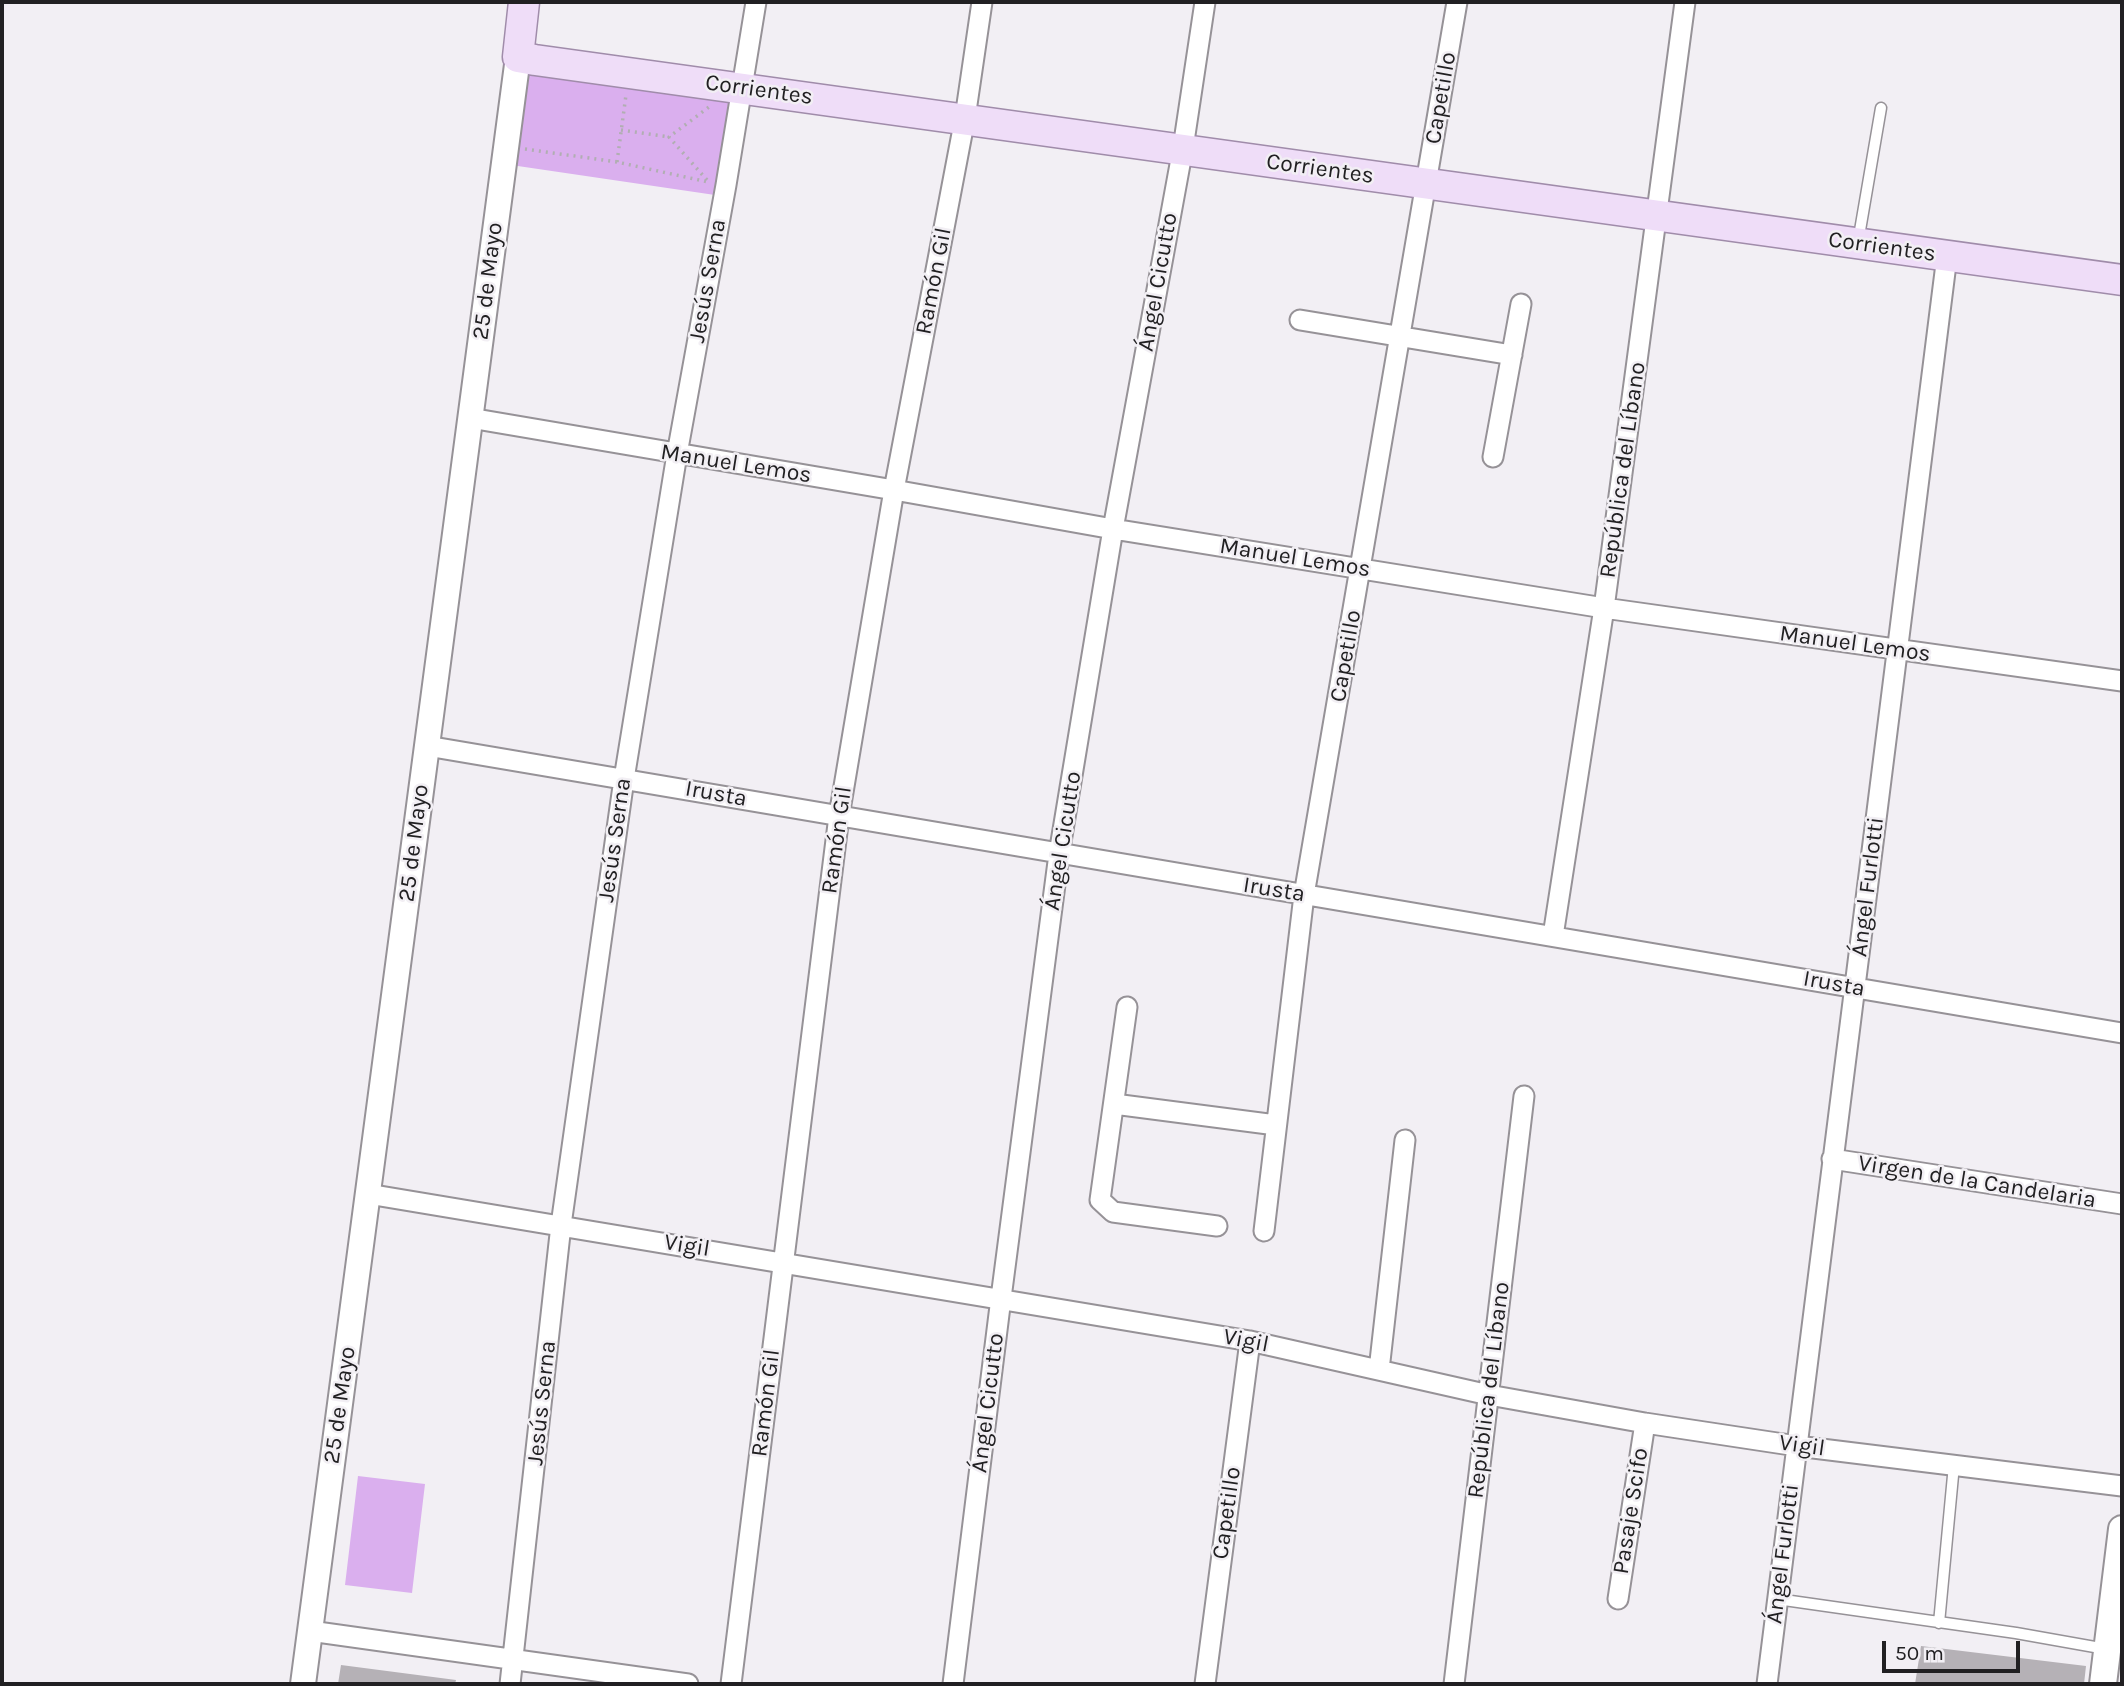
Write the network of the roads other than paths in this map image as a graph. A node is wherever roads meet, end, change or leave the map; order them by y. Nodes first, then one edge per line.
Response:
1 (524, 2) edge
2 (756, 2) edge
3 (982, 2) edge
4 (1205, 2) edge
5 (1457, 2) edge
6 (1685, 2) edge
7 (518, 57) junction
8 (733, 86) junction
9 (1881, 107) dead end
10 (965, 118) junction
11 (1183, 148) junction
12 (1426, 185) junction
13 (1657, 217) junction
14 (1858, 243) junction
15 (1947, 256) junction
16 (2122, 280) edge
17 (1521, 304) dead end
18 (1300, 320) dead end
19 (1401, 337) junction
20 (1512, 355) junction
21 (470, 418) junction
22 (677, 454) junction
23 (1493, 457) dead end
24 (894, 489) junction
25 (1113, 529) junction
26 (1361, 568) junction
27 (1604, 608) junction
28 (1898, 651) junction
29 (2122, 681) edge
30 (427, 746) junction
31 (624, 779) junction
32 (839, 816) junction
33 (1059, 854) junction
34 (1304, 895) junction
35 (1553, 936) junction
36 (1856, 988) junction
37 (1127, 1007) dead end
38 (2122, 1033) edge
39 (1524, 1096) dead end
40 (1114, 1104) junction
41 (1276, 1125) junction
42 (1405, 1140) dead end
43 (1832, 1159) junction
44 (369, 1194) junction
45 (2122, 1204) edge
46 (562, 1225) junction
47 (1217, 1226) dead end
48 (1264, 1231) dead end
49 (783, 1262) junction
50 (1001, 1298) junction
51 (1250, 1341) junction
52 (1379, 1370) junction
53 (1489, 1395) junction
54 (1645, 1423) junction
55 (1797, 1446) junction
56 (1954, 1465) junction
57 (2122, 1486) edge
58 (2122, 1529) edge
59 (1618, 1598) dead end
60 (1777, 1600) junction
61 (1939, 1623) junction
62 (310, 1632) junction
63 (2107, 1649) junction
64 (513, 1660) junction
65 (303, 1684) edge
66 (510, 1684) edge
67 (688, 1684) edge
68 (731, 1684) edge
69 (953, 1684) edge
70 (1205, 1684) edge
71 (1454, 1684) edge
72 (1767, 1684) edge
73 (2103, 1684) edge

1 - 7 main road, 25 de Mayo
2 - 8 street, Jesús Serna
3 - 10 street, Ramón Gil
4 - 11 street, Ángel Cicutto
5 - 12 street, Capetillo
6 - 13 street, República del Líbano
7 - 8 main road, Corrientes
7 - 21 street, 25 de Mayo
8 - 10 main road, Corrientes
8 - 22 street, Jesús Serna
9 - 14 lane
10 - 11 main road, Corrientes
10 - 24 street, Ramón Gil
11 - 12 main road, Corrientes
11 - 25 street, Ángel Cicutto
12 - 13 main road, Corrientes
12 - 19 street, Capetillo
13 - 14 main road, Corrientes
13 - 27 street, República del Líbano
14 - 15 main road, Corrientes
15 - 16 main road, Corrientes
15 - 28 street, Ángel Furlotti
17 - 20 street
18 - 19 street
19 - 20 street
19 - 26 street, Capetillo
20 - 23 street
21 - 22 street, Manuel Lemos
21 - 30 street, 25 de Mayo
22 - 24 street, Manuel Lemos
22 - 31 street, Jesús Serna
24 - 25 street, Manuel Lemos
24 - 32 street, Ramón Gil
25 - 26 street, Manuel Lemos
25 - 33 street, Ángel Cicutto
26 - 27 street, Manuel Lemos
26 - 34 street, Capetillo
27 - 28 street, Manuel Lemos
27 - 35 street, República del Líbano
28 - 29 street, Manuel Lemos
28 - 36 street, Ángel Furlotti
30 - 31 street, Irusta
30 - 44 street, 25 de Mayo
31 - 32 street, Irusta
31 - 46 street, Jesús Serna
32 - 33 street, Irusta
32 - 49 street, Ramón Gil
33 - 34 street, Irusta
33 - 50 street, Ángel Cicutto
34 - 35 street, Irusta
34 - 41 street, Capetillo
35 - 36 street, Irusta
36 - 38 street, Irusta
36 - 43 street, Ángel Furlotti
37 - 40 street
39 - 53 street, República del Líbano
40 - 41 street
40 - 47 street
41 - 48 street, Capetillo
42 - 52 street
43 - 45 street, Virgen de la Candelaria
43 - 55 street, Ángel Furlotti
44 - 46 street, Vigil
44 - 62 street, 25 de Mayo
46 - 49 street, Vigil
46 - 64 street, Jesús Serna
49 - 50 street, Vigil
49 - 68 street, Ramón Gil
50 - 51 street, Vigil
50 - 69 street, Ángel Cicutto
51 - 52 street, Vigil
51 - 70 street, Capetillo
52 - 53 street, Vigil
53 - 54 street, Vigil
53 - 71 street, República del Líbano
54 - 55 street, Vigil
54 - 59 street, Pasaje Scifo
55 - 56 street, Vigil
55 - 60 street, Ángel Furlotti
56 - 57 street, Vigil
56 - 61 lane
58 - 63 main road
60 - 61 lane
60 - 72 street, Ángel Furlotti
61 - 63 lane
62 - 64 street
62 - 65 street, 25 de Mayo
63 - 73 main road
64 - 66 street, Jesús Serna
64 - 67 street

